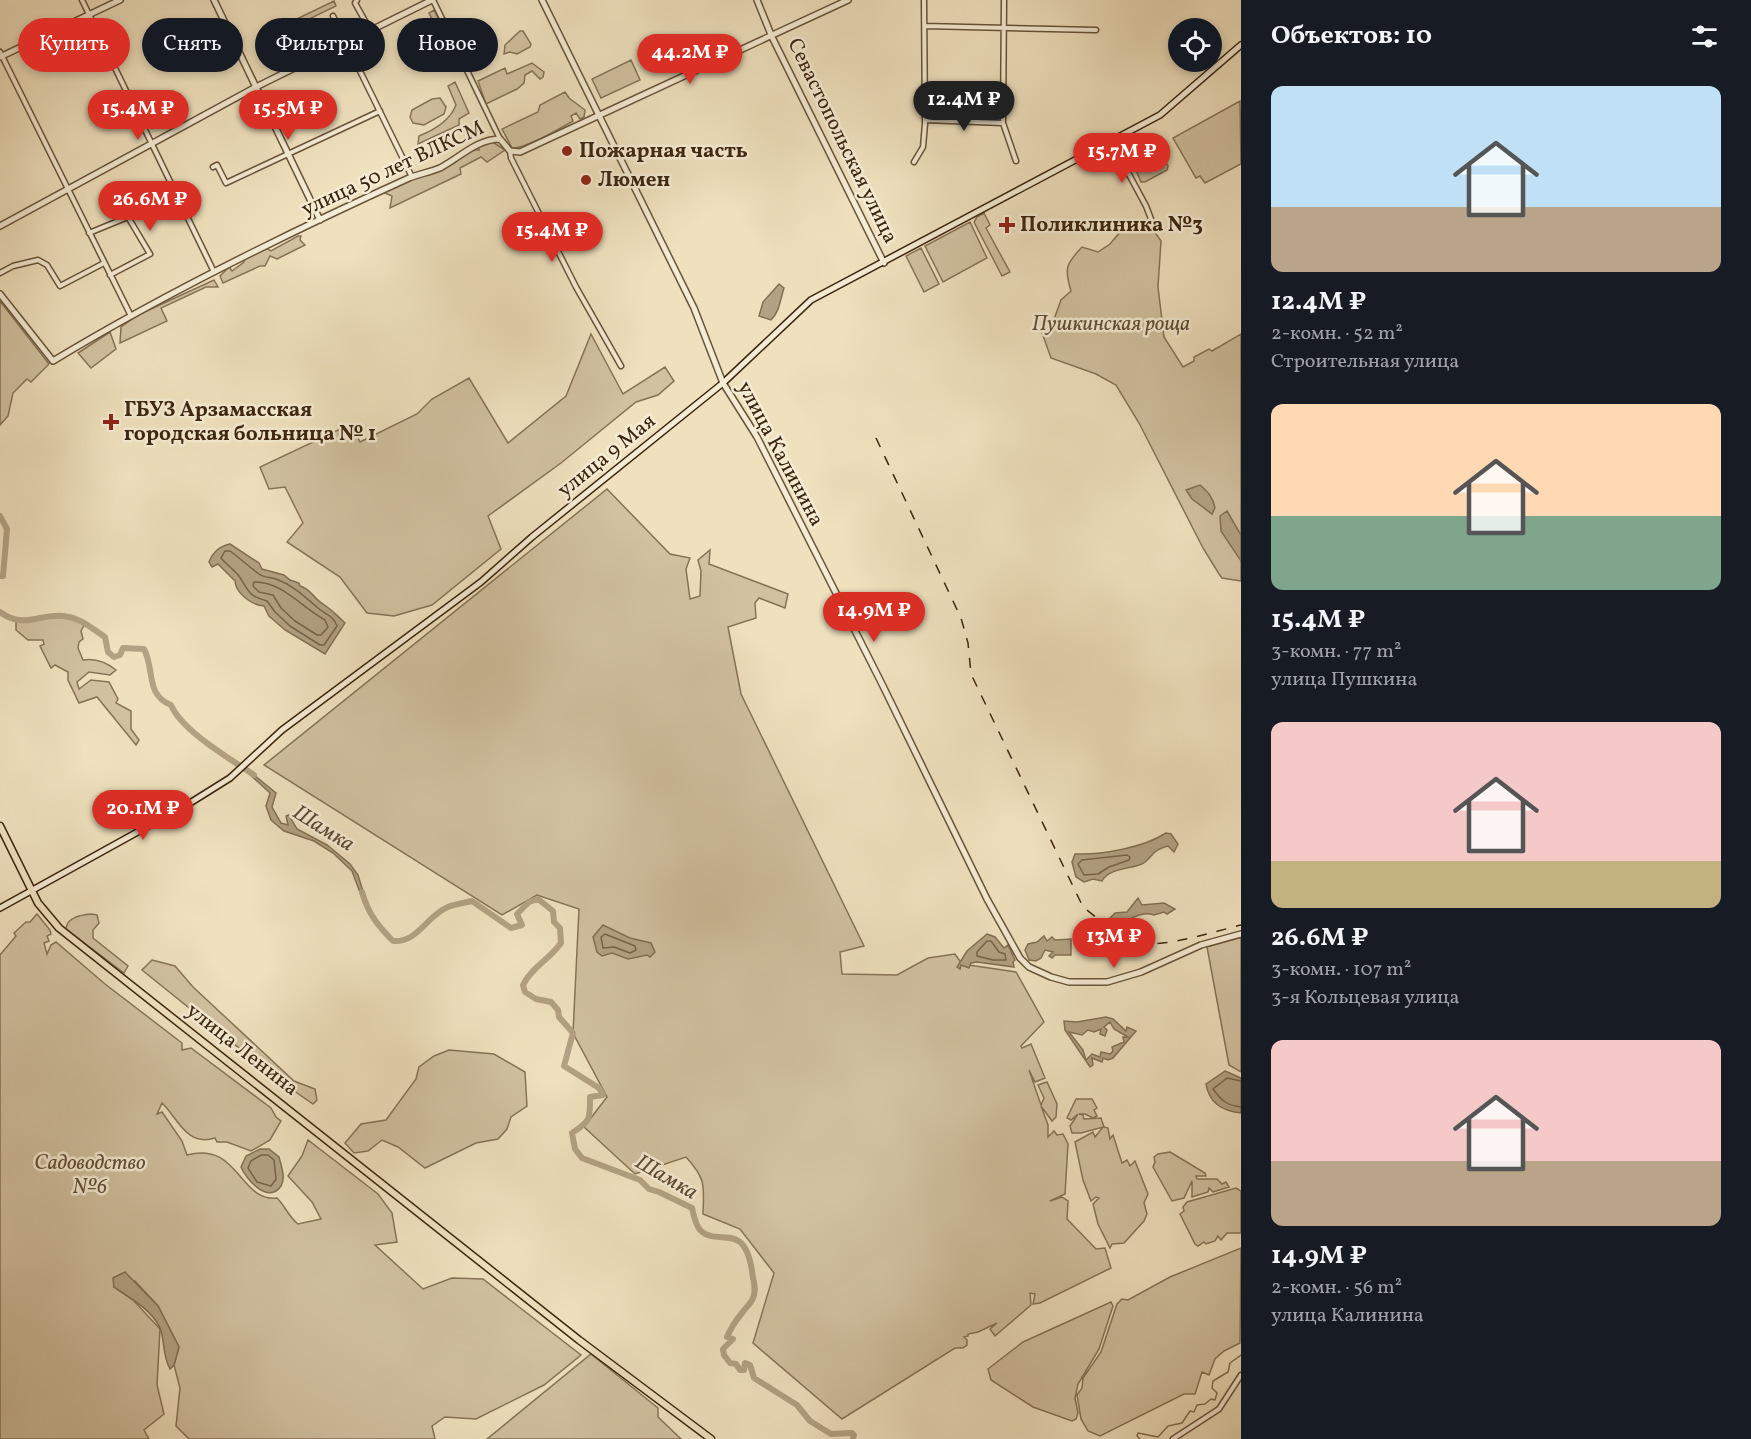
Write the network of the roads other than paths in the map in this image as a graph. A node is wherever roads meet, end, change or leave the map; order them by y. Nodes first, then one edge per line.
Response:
1 (82, 0) edge
2 (120, 0) edge
3 (214, 0) edge
4 (357, 0) edge
5 (433, 0) edge
6 (542, 0) edge
7 (757, 0) edge
8 (848, 0) edge
9 (924, 0) edge
10 (1004, 0) edge
11 (89, 15) junction
12 (363, 18) edge
13 (385, 23) edge
14 (925, 26) junction
15 (1004, 28) junction
16 (1096, 30) dead end
17 (772, 37) junction
18 (1241, 45) edge
19 (1, 55) edge
20 (286, 72) edge
21 (361, 72) edge
22 (256, 87) junction
23 (380, 111) junction
24 (600, 116) junction
25 (925, 120) junction
26 (1003, 123) junction
27 (500, 139) junction
28 (1111, 141) junction
29 (151, 144) junction
30 (510, 151) junction
31 (288, 153) junction
32 (1016, 161) dead end
33 (914, 162) dead end
34 (213, 167) dead end
35 (412, 177) junction
36 (68, 189) junction
37 (1150, 219) dead end
38 (320, 220) junction
39 (0, 226) edge
40 (89, 233) junction
41 (104, 263) junction
42 (884, 263) junction
43 (214, 272) junction
44 (0, 273) edge
45 (110, 275) junction
46 (0, 294) edge
47 (130, 315) junction
48 (621, 366) dead end
49 (723, 383) junction
50 (0, 826) edge
51 (32, 890) junction
52 (0, 908) edge
53 (1241, 934) edge
54 (1241, 1375) edge
55 (706, 1438) edge
56 (1173, 1439) edge

1 - 11 street
2 - 11 street
3 - 22 street
4 - 12 street
5 - 13 street
5 - 27 street
6 - 24 street, улица Калинина
7 - 17 street, Севастопольская улица
8 - 17 street, улица 50 лет ВЛКСМ
9 - 14 street
10 - 15 street
11 - 19 street
11 - 29 street
14 - 15 street
14 - 25 street
15 - 16 street
15 - 26 street
17 - 24 street, улица 50 лет ВЛКСМ
17 - 42 street, Севастопольская улица
18 - 28 street, улица 9 Мая
19 - 36 street
20 - 22 street
21 - 23 street
22 - 29 street
22 - 31 street
23 - 31 street
23 - 35 street
24 - 30 street, улица 50 лет ВЛКСМ
24 - 49 street, улица Калинина
25 - 26 street
25 - 33 street
26 - 32 street
27 - 30 street, улица 50 лет ВЛКСМ
27 - 35 street, улица 50 лет ВЛКСМ
28 - 37 street
28 - 42 street, улица 9 Мая
29 - 36 street
29 - 43 street
30 - 48 street
31 - 34 street
31 - 38 street
35 - 38 street, улица 50 лет ВЛКСМ
36 - 39 street
36 - 40 street
38 - 43 street, улица 50 лет ВЛКСМ
40 - 41 street
40 - 45 street
41 - 44 street
41 - 45 street
42 - 49 street, улица 9 Мая
43 - 47 street, улица 50 лет ВЛКСМ
45 - 47 street
46 - 47 street, улица 50 лет ВЛКСМ
49 - 51 street, улица 9 Мая
49 - 53 street, улица Калинина
50 - 51 main road, улица Ленина
51 - 52 street, улица 9 Мая
51 - 55 main road, улица Ленина
54 - 56 street

